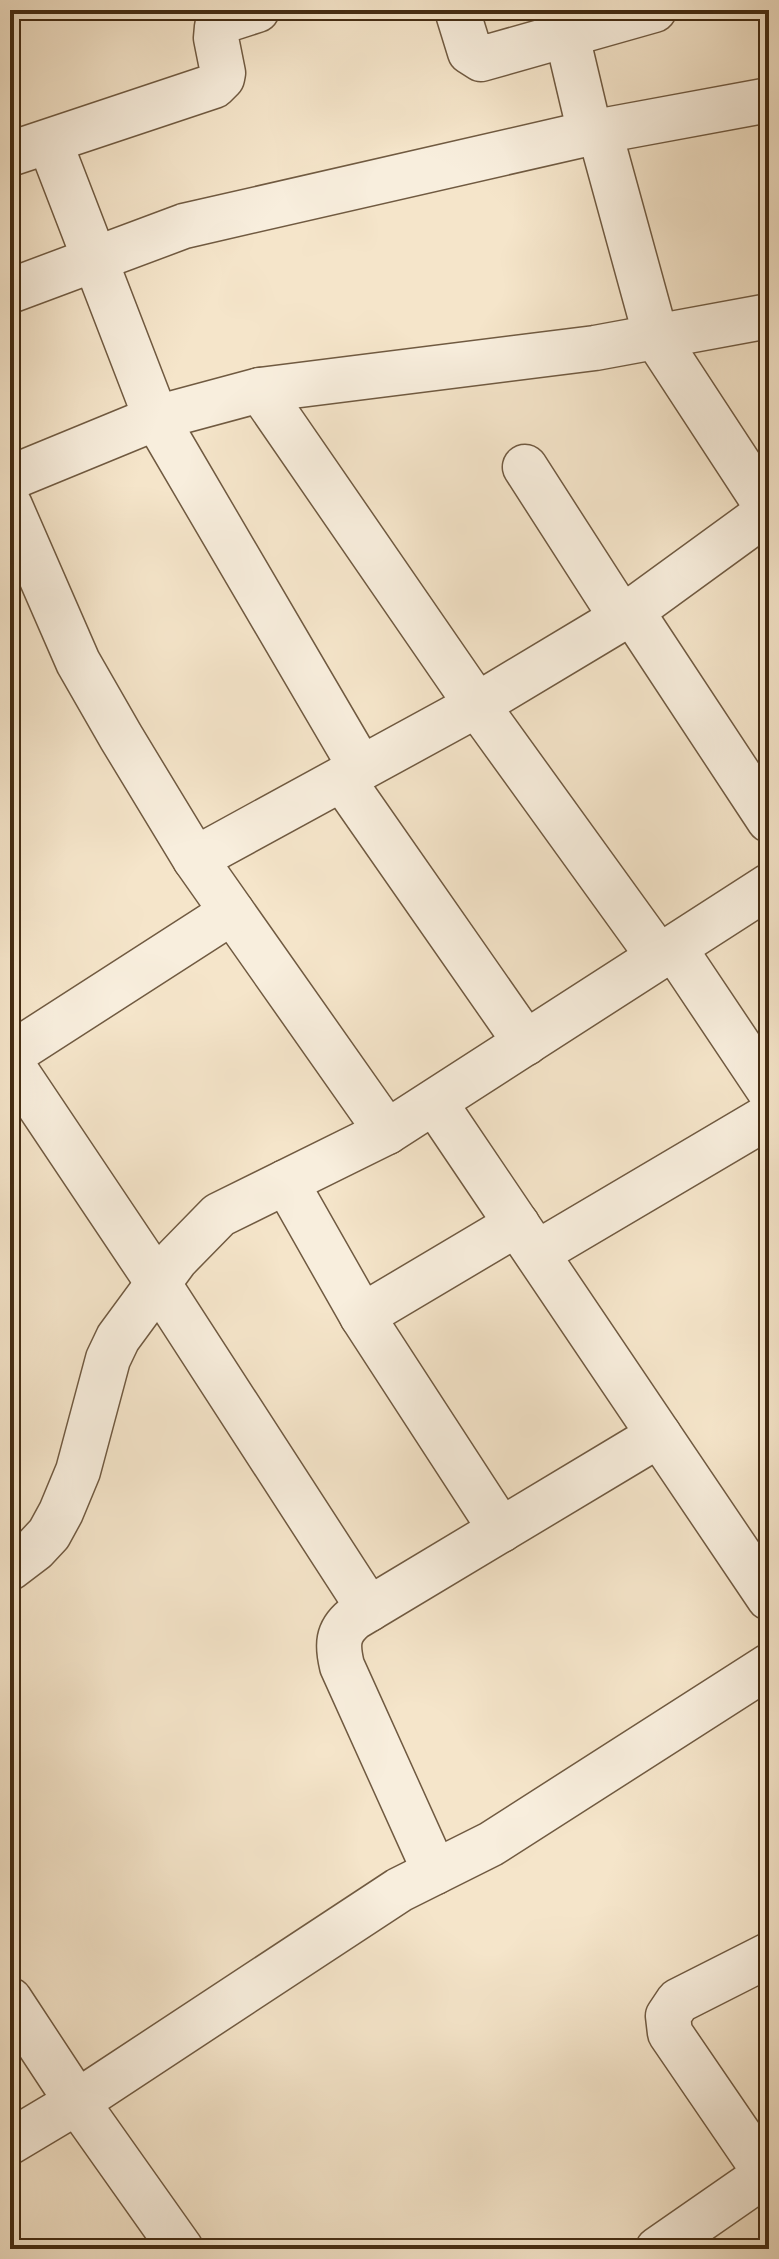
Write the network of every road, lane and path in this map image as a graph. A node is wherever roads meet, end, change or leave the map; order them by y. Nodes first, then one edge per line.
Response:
1 (257, 10) edge
2 (457, 10) edge
3 (654, 10) edge
4 (567, 36) junction
5 (769, 100) edge
6 (595, 133) junction
7 (30, 148) edge
8 (94, 261) junction
9 (10, 291) edge
10 (769, 316) edge
11 (656, 337) junction
12 (260, 390) junction
13 (156, 418) junction
14 (525, 467) dead end
15 (10, 478) edge
16 (10, 506) edge
17 (769, 510) edge
18 (627, 615) junction
19 (477, 705) junction
20 (351, 774) junction
21 (769, 820) edge
22 (195, 859) junction
23 (769, 886) edge
24 (232, 912) junction
25 (666, 952) junction
26 (526, 1043) junction
27 (10, 1055) edge
28 (10, 1062) edge
29 (769, 1090) edge
30 (435, 1103) junction
31 (769, 1116) edge
32 (387, 1132) junction
33 (286, 1182) junction
34 (527, 1239) junction
35 (158, 1283) junction
36 (362, 1316) junction
37 (659, 1435) junction
38 (501, 1530) junction
39 (10, 1568) edge
40 (769, 1598) edge
41 (369, 1609) junction
42 (769, 1666) edge
43 (435, 1872) junction
44 (769, 1955) edge
45 (10, 2000) edge
46 (77, 2102) junction
47 (10, 2142) edge
48 (766, 2169) edge
49 (181, 2249) edge
50 (658, 2249) edge

1 - 7 street
2 - 4 street
3 - 4 street
4 - 6 street
5 - 6 street
6 - 8 street
6 - 11 street
7 - 8 street
8 - 9 street
8 - 13 street
10 - 11 street
11 - 12 street
11 - 17 street
12 - 13 street
12 - 19 street
13 - 15 street
13 - 20 street
14 - 18 street
16 - 22 street
17 - 18 street
18 - 19 street
18 - 21 street
19 - 20 street
19 - 25 street
20 - 22 street
20 - 26 street
22 - 24 street
23 - 25 street
24 - 27 street
24 - 32 street
25 - 26 street
25 - 29 street
26 - 30 street
28 - 35 street
30 - 32 street
30 - 34 street
31 - 34 street
32 - 33 street
33 - 35 street
33 - 36 street
34 - 36 street
34 - 37 street
35 - 39 street
35 - 41 street
36 - 38 street
37 - 38 street
37 - 40 street
38 - 41 street
41 - 43 street
42 - 43 street
43 - 46 street
44 - 48 street
45 - 46 street
46 - 47 street
46 - 49 street
48 - 50 street

